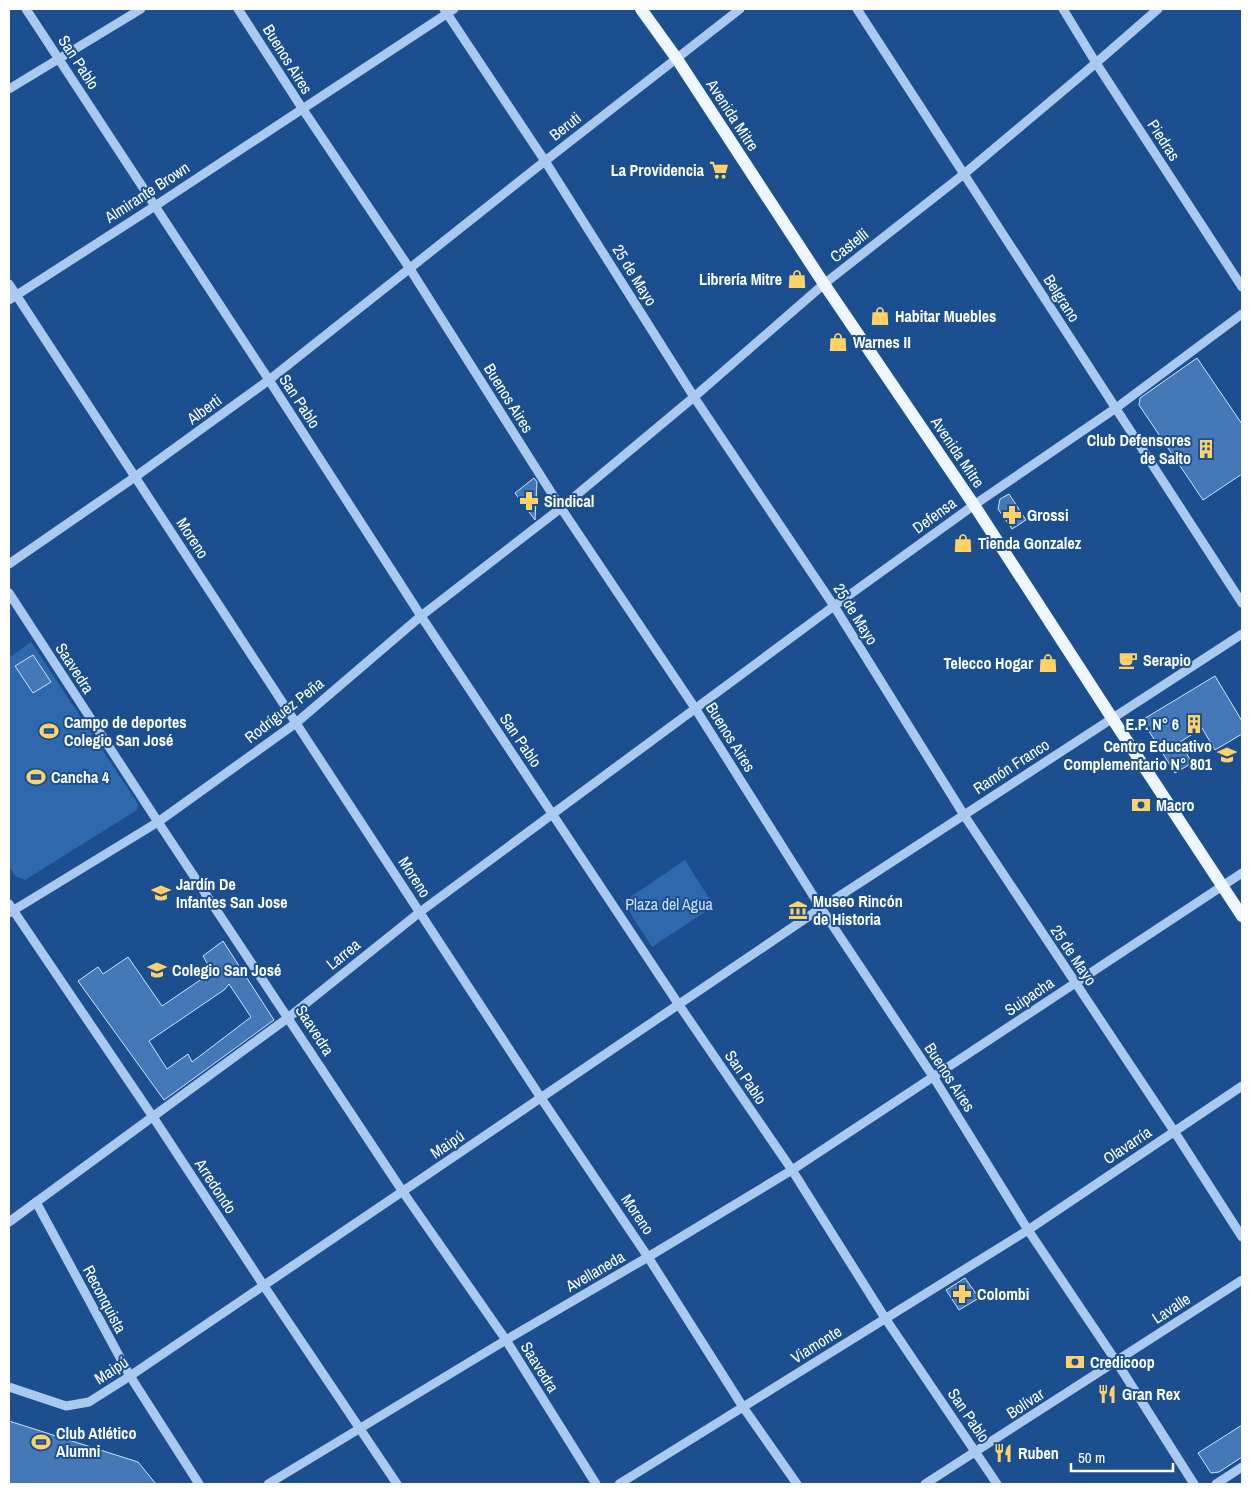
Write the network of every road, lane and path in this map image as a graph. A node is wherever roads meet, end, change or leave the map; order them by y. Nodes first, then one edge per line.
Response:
1 (26, 9) edge
2 (141, 9) edge
3 (238, 9) edge
4 (641, 9) edge
5 (740, 9) edge
6 (858, 9) edge
7 (1063, 9) edge
8 (1158, 9) edge
9 (448, 10) edge
10 (59, 58) junction
11 (677, 59) junction
12 (1096, 63) junction
13 (9, 89) edge
14 (302, 108) junction
15 (545, 161) junction
16 (964, 174) junction
17 (155, 206) junction
18 (410, 269) junction
19 (9, 284) edge
20 (824, 284) junction
21 (1242, 287) edge
22 (12, 297) edge
23 (1242, 314) edge
24 (269, 380) junction
25 (694, 397) junction
26 (1116, 408) junction
27 (135, 477) junction
28 (974, 504) junction
29 (561, 508) junction
30 (9, 564) edge
31 (9, 593) edge
32 (1242, 603) edge
33 (834, 606) junction
34 (421, 616) junction
35 (1242, 634) edge
36 (695, 708) junction
37 (1112, 718) junction
38 (296, 723) junction
39 (552, 813) junction
40 (964, 815) junction
41 (158, 822) junction
42 (1242, 873) edge
43 (1222, 886) junction
44 (821, 908) junction
45 (10, 909) edge
46 (420, 912) junction
47 (1242, 916) edge
48 (1075, 983) junction
49 (679, 1005) junction
50 (289, 1017) junction
51 (934, 1078) junction
52 (1242, 1086) edge
53 (541, 1098) junction
54 (153, 1117) junction
55 (1174, 1131) junction
56 (792, 1170) junction
57 (403, 1192) junction
58 (36, 1202) junction
59 (9, 1222) edge
60 (1028, 1230) junction
61 (1242, 1237) edge
62 (648, 1257) junction
63 (1242, 1280) edge
64 (264, 1286) junction
65 (885, 1318) junction
66 (506, 1340) junction
67 (1116, 1361) junction
68 (130, 1376) junction
69 (9, 1387) edge
70 (743, 1407) junction
71 (360, 1428) junction
72 (976, 1452) junction
73 (1242, 1467) edge
74 (199, 1484) edge
75 (268, 1484) edge
76 (397, 1484) edge
77 (596, 1484) edge
78 (619, 1484) edge
79 (797, 1484) edge
80 (925, 1484) edge
81 (997, 1484) edge
82 (1194, 1484) edge
83 (1216, 1484) edge

1 - 10 street, San Pablo
2 - 10 street
3 - 14 street, Buenos Aires
4 - 11 main road, Avenida Mitre
5 - 11 street, Beruti
6 - 16 street, Belgrano
7 - 12 street, Piedras
8 - 12 street, Castelli
9 - 14 street, Almirante Brown
9 - 15 street, 25 de Mayo
10 - 13 street
10 - 17 street, San Pablo
11 - 15 street, Beruti
11 - 20 main road, Avenida Mitre
12 - 16 street, Castelli
12 - 21 street, Piedras
14 - 17 street, Almirante Brown
14 - 18 street, Buenos Aires
15 - 18 street, Beruti
15 - 25 street, 25 de Mayo
16 - 20 street, Castelli
16 - 26 street, Belgrano
17 - 22 street, Almirante Brown
17 - 24 street, San Pablo
18 - 24 street, Alberti
18 - 29 street, Buenos Aires
19 - 22 street, Moreno
20 - 25 street, Castelli
20 - 28 main road, Avenida Mitre
22 - 27 street, Moreno
23 - 26 street, Defensa
24 - 27 street, Alberti
24 - 34 street, San Pablo
25 - 29 street, Castelli
25 - 33 street, 25 de Mayo
26 - 28 street, Defensa
26 - 32 street, Belgrano
27 - 30 street, Alberti
27 - 38 street, Moreno
28 - 33 street, Defensa
28 - 37 main road, Avenida Mitre
29 - 34 street, Rodríguez Peña
29 - 36 street, Buenos Aires
31 - 41 street, Saavedra
33 - 36 street, Defensa
33 - 40 street, 25 de Mayo
34 - 38 street, Rodríguez Peña
34 - 39 street, San Pablo
35 - 37 street, Ramón Franco
36 - 39 street, Larrea
36 - 44 street, Buenos Aires
37 - 40 street, Ramón Franco
37 - 43 main road, Avenida Mitre
38 - 41 street, Rodríguez Peña
38 - 46 street, Moreno
39 - 46 street, Larrea
39 - 49 street, San Pablo
40 - 44 street, Ramón Franco
40 - 48 street, 25 de Mayo
41 - 45 street, Rodríguez Peña
41 - 50 street, Saavedra
42 - 43 street, Suipacha
43 - 47 main road, Avenida Mitre
43 - 48 street, Suipacha
44 - 49 street, Maipú
44 - 51 street, Buenos Aires
45 - 54 street, Arredondo
46 - 50 street, Larrea
46 - 53 street, Moreno
48 - 51 street, Suipacha
48 - 55 street, 25 de Mayo
49 - 53 street, Maipú
49 - 56 street, San Pablo
50 - 54 street, Larrea
50 - 57 street, Saavedra
51 - 56 street, Avellaneda
51 - 60 street, Buenos Aires
52 - 55 street, Olavarría
53 - 57 street, Maipú
53 - 62 street, Moreno
54 - 58 street, Larrea
54 - 64 street, Arredondo
55 - 60 street, Olavarría
55 - 61 street, 25 de Mayo
56 - 62 street, Avellaneda
56 - 65 street, San Pablo
57 - 64 street, Maipú
57 - 66 street, Saavedra
58 - 59 street, Larrea
58 - 68 street, Reconquista
60 - 65 street, Viamonte
60 - 67 street, Buenos Aires
62 - 66 street, Avellaneda
62 - 70 street, Moreno
63 - 67 street, Lavalle
64 - 68 street, Maipú
64 - 71 street, Arredondo
65 - 70 street, Viamonte
65 - 72 street, San Pablo
66 - 71 street, Avellaneda
66 - 77 street, Saavedra
67 - 72 street, Bolívar
67 - 82 street, Buenos Aires
68 - 69 street, Maipú
68 - 74 street, Reconquista
70 - 78 street, Viamonte
70 - 79 street, Moreno
71 - 75 street, Avellaneda
71 - 76 street, Arredondo
72 - 80 street, Bolívar
72 - 81 street, San Pablo
73 - 83 street

